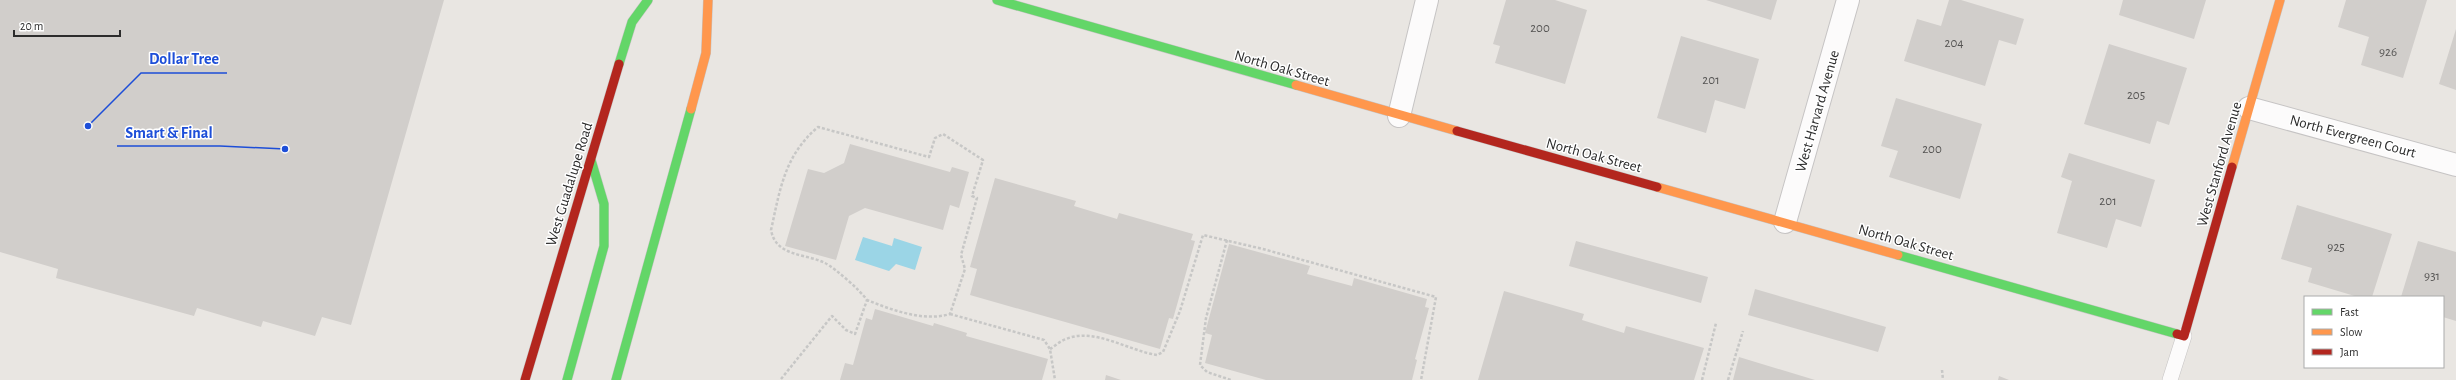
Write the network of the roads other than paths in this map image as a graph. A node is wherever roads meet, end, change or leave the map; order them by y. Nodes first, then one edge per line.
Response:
1 (648, 0) edge
2 (708, 0) edge
3 (997, 0) edge
4 (1427, 0) edge
5 (1848, 0) edge
6 (2280, 0) edge
7 (2249, 108) junction
8 (1399, 116) junction
9 (591, 160) junction
10 (2456, 165) edge
11 (1785, 222) junction
12 (2184, 336) junction
13 (526, 380) edge
14 (567, 380) edge
15 (616, 380) edge
16 (2170, 380) edge

1 - 9 street, West Guadalupe Road
2 - 15 street
3 - 8 street, North Oak Street
4 - 8 street
5 - 11 street, West Harvard Avenue
6 - 7 street, West Stanford Avenue
7 - 10 street, North Evergreen Court
7 - 12 street, West Stanford Avenue
8 - 11 street, North Oak Street
9 - 13 street, West Guadalupe Road
9 - 14 street
11 - 12 street, North Oak Street
12 - 16 lane

